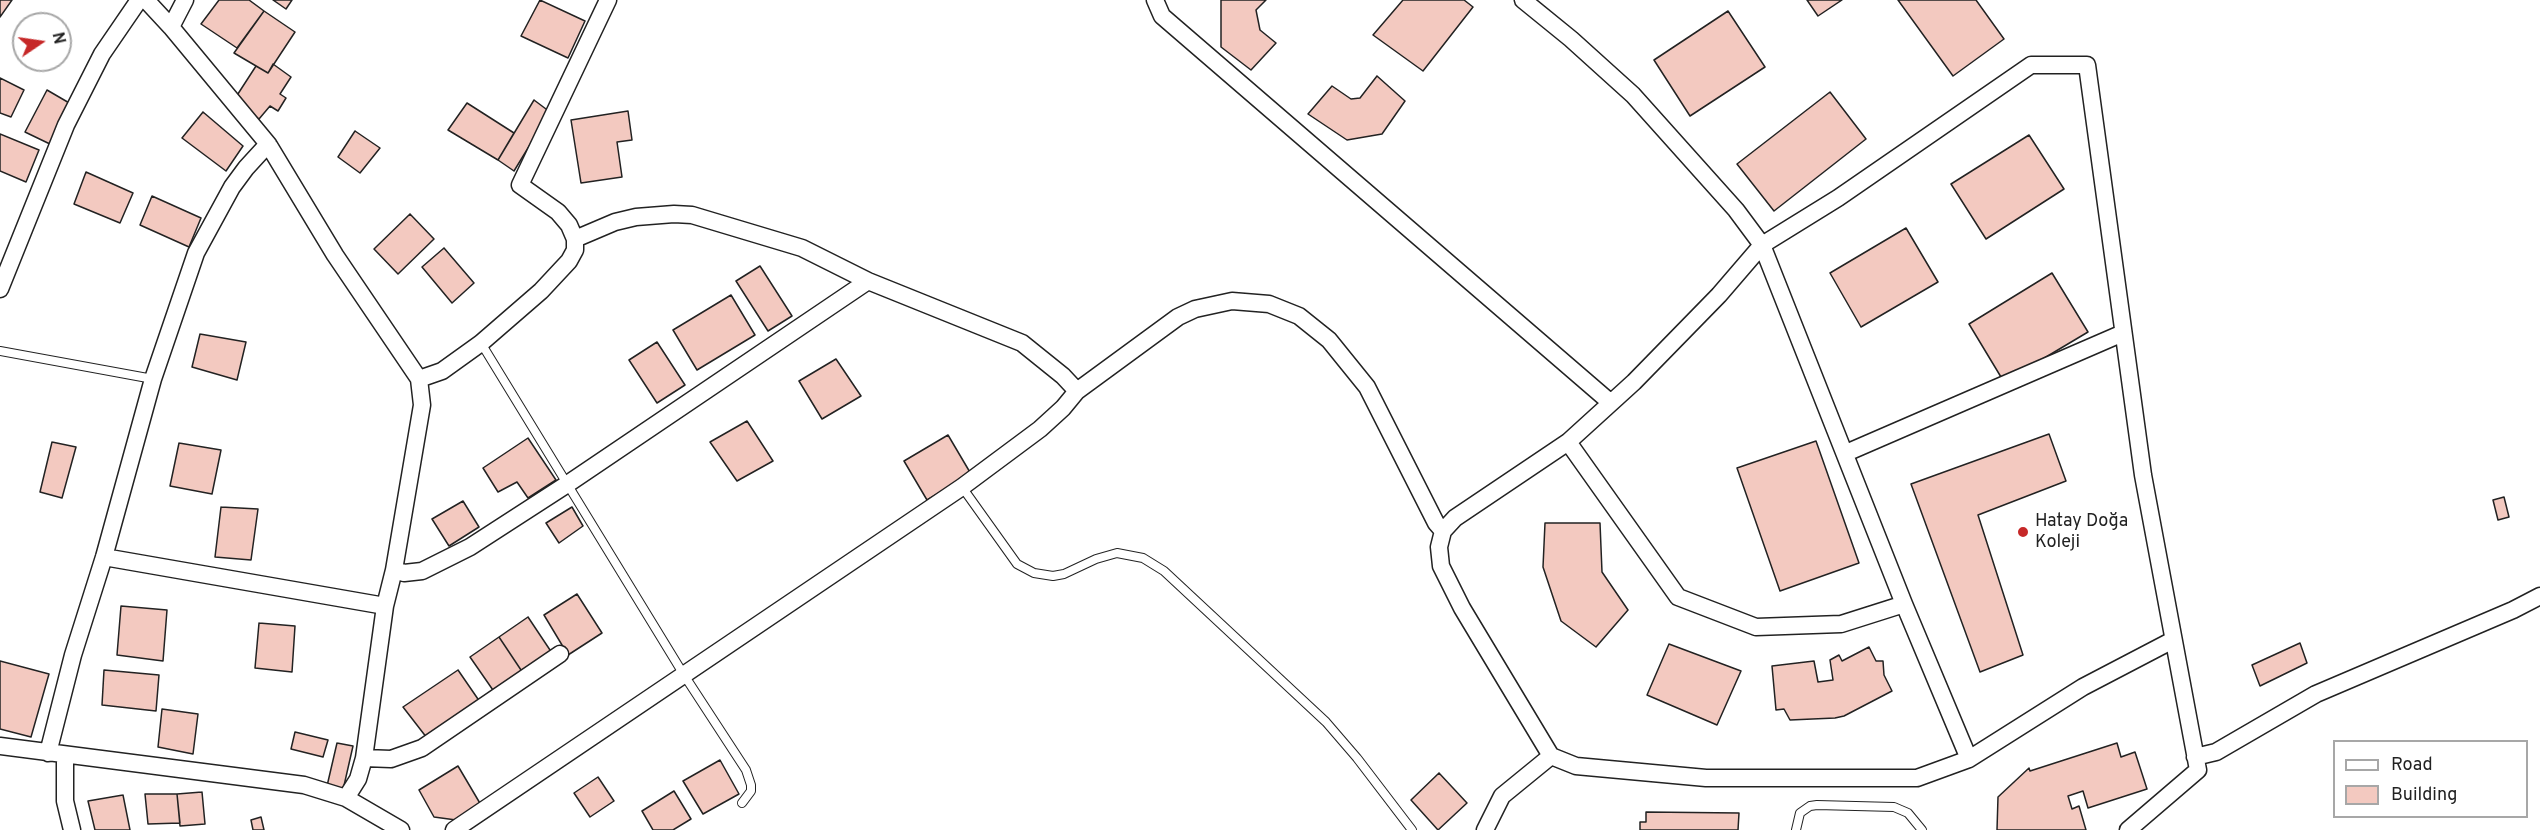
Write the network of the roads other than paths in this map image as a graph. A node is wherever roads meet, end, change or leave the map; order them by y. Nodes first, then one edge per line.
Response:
1 (139, 0) edge
2 (146, 0) edge
3 (185, 0) edge
4 (608, 0) edge
5 (1155, 0) edge
6 (1523, 0) edge
7 (171, 27) junction
8 (268, 144) junction
9 (575, 239) junction
10 (1762, 245) junction
11 (868, 280) junction
12 (0, 289) edge
13 (2123, 333) junction
14 (481, 343) junction
15 (0, 351) edge
16 (153, 379) junction
17 (419, 380) junction
18 (1077, 391) junction
19 (1611, 403) junction
20 (1568, 442) junction
21 (1846, 453) junction
22 (569, 483) junction
23 (962, 487) junction
24 (1443, 531) junction
25 (104, 557) junction
26 (394, 570) junction
27 (2540, 596) edge
28 (1904, 604) junction
29 (385, 606) junction
30 (2173, 640) junction
31 (560, 654) dead end
32 (684, 675) junction
33 (0, 746) edge
34 (48, 753) junction
35 (66, 755) junction
36 (1551, 756) junction
37 (2195, 757) junction
38 (364, 758) junction
39 (1969, 759) junction
40 (346, 798) junction
41 (742, 803) dead end
42 (72, 830) edge
43 (401, 830) edge
44 (454, 830) edge
45 (1412, 830) edge
46 (1485, 830) edge
47 (1796, 830) edge
48 (1922, 830) edge
49 (2128, 830) edge

1 - 12 street
2 - 7 street
3 - 7 street
4 - 9 street
5 - 19 street
6 - 10 street
7 - 8 street
8 - 16 street
8 - 17 street
9 - 11 street
9 - 14 street
10 - 13 street
10 - 19 street
10 - 21 street
11 - 18 street
11 - 22 street
13 - 21 street
13 - 30 street
14 - 17 street
14 - 22 lane
15 - 16 lane
16 - 25 street
17 - 26 street
18 - 23 street
18 - 24 street
19 - 20 street
20 - 24 street
20 - 28 street
21 - 28 street
22 - 26 street
22 - 32 lane
23 - 32 street
23 - 45 lane
24 - 36 street
25 - 29 street
25 - 34 street
26 - 29 street
27 - 37 street
28 - 39 street
29 - 38 street
30 - 37 street
30 - 39 street
31 - 38 street
32 - 41 lane
32 - 44 street
33 - 34 street
34 - 35 street
35 - 40 street
35 - 42 street
36 - 39 street
36 - 46 street
37 - 49 street
38 - 40 street
40 - 43 street
47 - 48 lane

